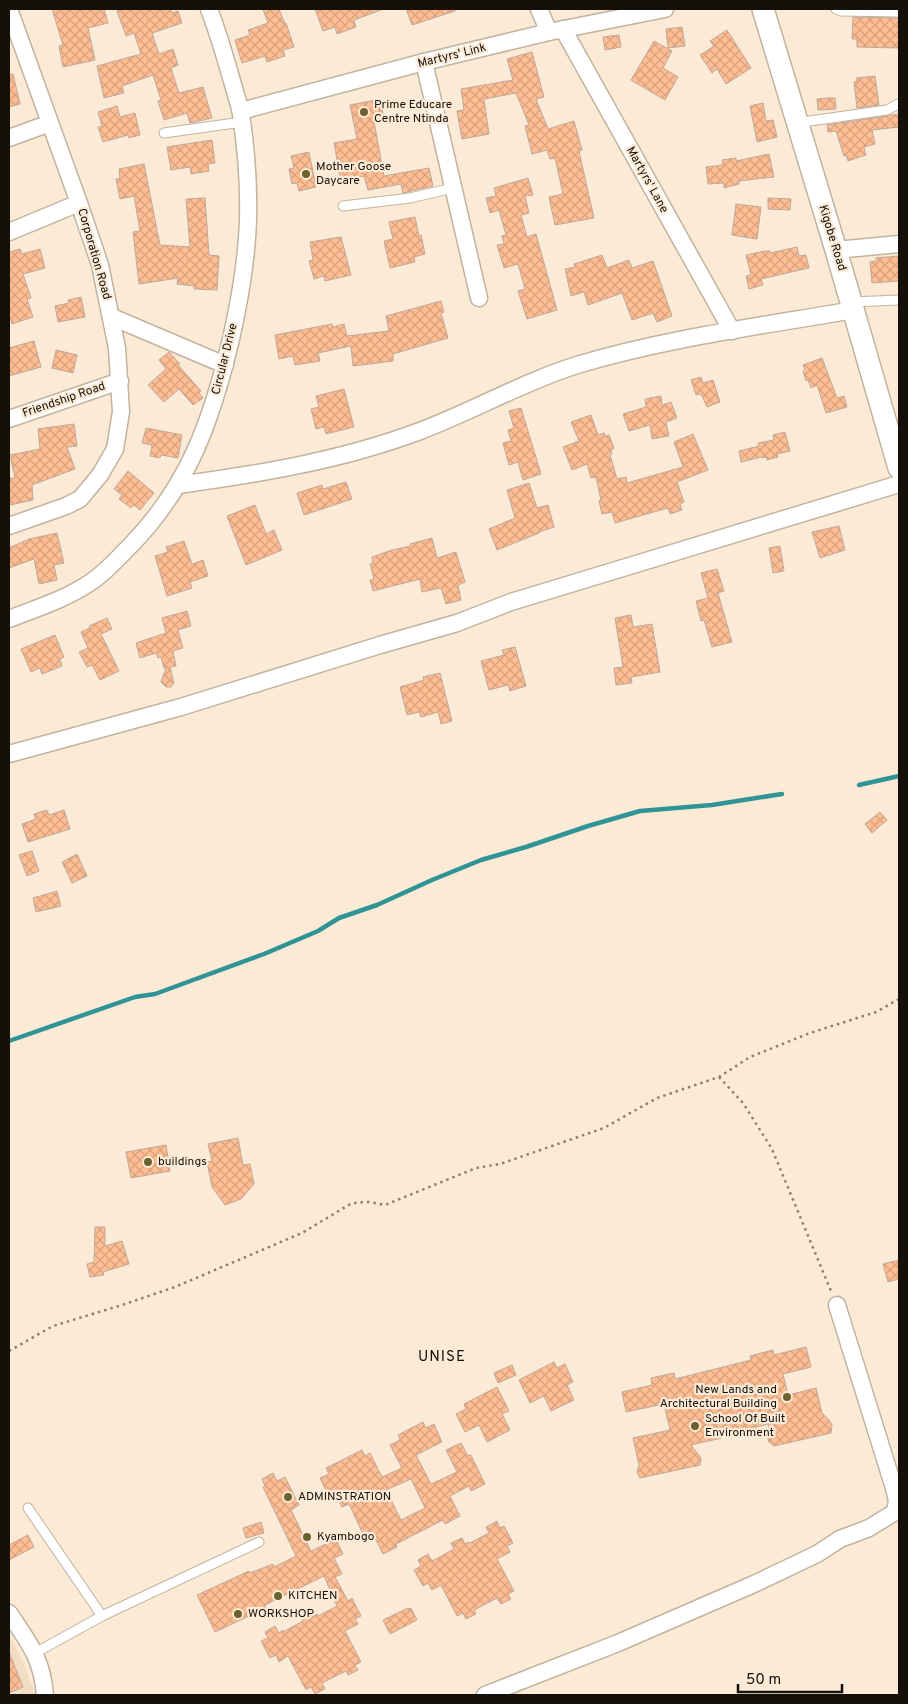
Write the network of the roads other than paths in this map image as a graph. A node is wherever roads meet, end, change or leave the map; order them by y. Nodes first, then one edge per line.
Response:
1 (9, 9) edge
2 (209, 9) edge
3 (539, 9) edge
4 (665, 9) edge
5 (762, 9) edge
6 (836, 9) edge
7 (899, 12) edge
8 (556, 31) junction
9 (424, 62) junction
10 (898, 104) dead end
11 (241, 117) junction
12 (50, 123) junction
13 (796, 123) junction
14 (164, 133) dead end
15 (9, 138) edge
16 (453, 188) junction
17 (79, 203) junction
18 (343, 206) dead end
19 (9, 232) edge
20 (899, 244) edge
21 (836, 250) junction
22 (479, 298) dead end
23 (899, 300) edge
24 (852, 306) junction
25 (112, 316) junction
26 (732, 332) junction
27 (225, 365) junction
28 (120, 381) junction
29 (9, 419) edge
30 (899, 468) edge
31 (899, 484) edge
32 (178, 485) junction
33 (9, 526) edge
34 (9, 619) edge
35 (9, 754) edge
36 (837, 1305) road end
37 (897, 1486) edge
38 (28, 1508) dead end
39 (259, 1542) dead end
40 (9, 1614) edge
41 (102, 1616) junction
42 (35, 1653) junction
43 (45, 1695) edge
44 (485, 1695) edge

1 - 12 street, Corporation Road
2 - 11 street, Circular Drive
3 - 8 street, Martyrs' Lane
4 - 8 street, Martyrs' Link
5 - 13 street, Kigobe Road
6 - 7 lane
8 - 9 street, Martyrs' Link
8 - 26 street, Martyrs' Lane
9 - 11 street, Martyrs' Link
9 - 16 street
10 - 13 lane
11 - 14 lane
11 - 27 street, Circular Drive
12 - 15 street
12 - 17 street, Corporation Road
13 - 21 street, Kigobe Road
16 - 18 lane
16 - 22 street
17 - 19 street
17 - 25 street, Corporation Road
20 - 21 street
21 - 24 street, Kigobe Road
23 - 24 lane
24 - 26 street
24 - 30 street, Kigobe Road
25 - 27 street
25 - 28 street, Corporation Road
26 - 32 street
27 - 32 street, Circular Drive
28 - 29 street, Friendship Road
28 - 33 street, Corporation Road
31 - 35 street
32 - 34 street, Circular Drive
36 - 37 street
37 - 44 street
38 - 41 lane
39 - 41 lane
40 - 42 street
41 - 42 lane
42 - 43 street

